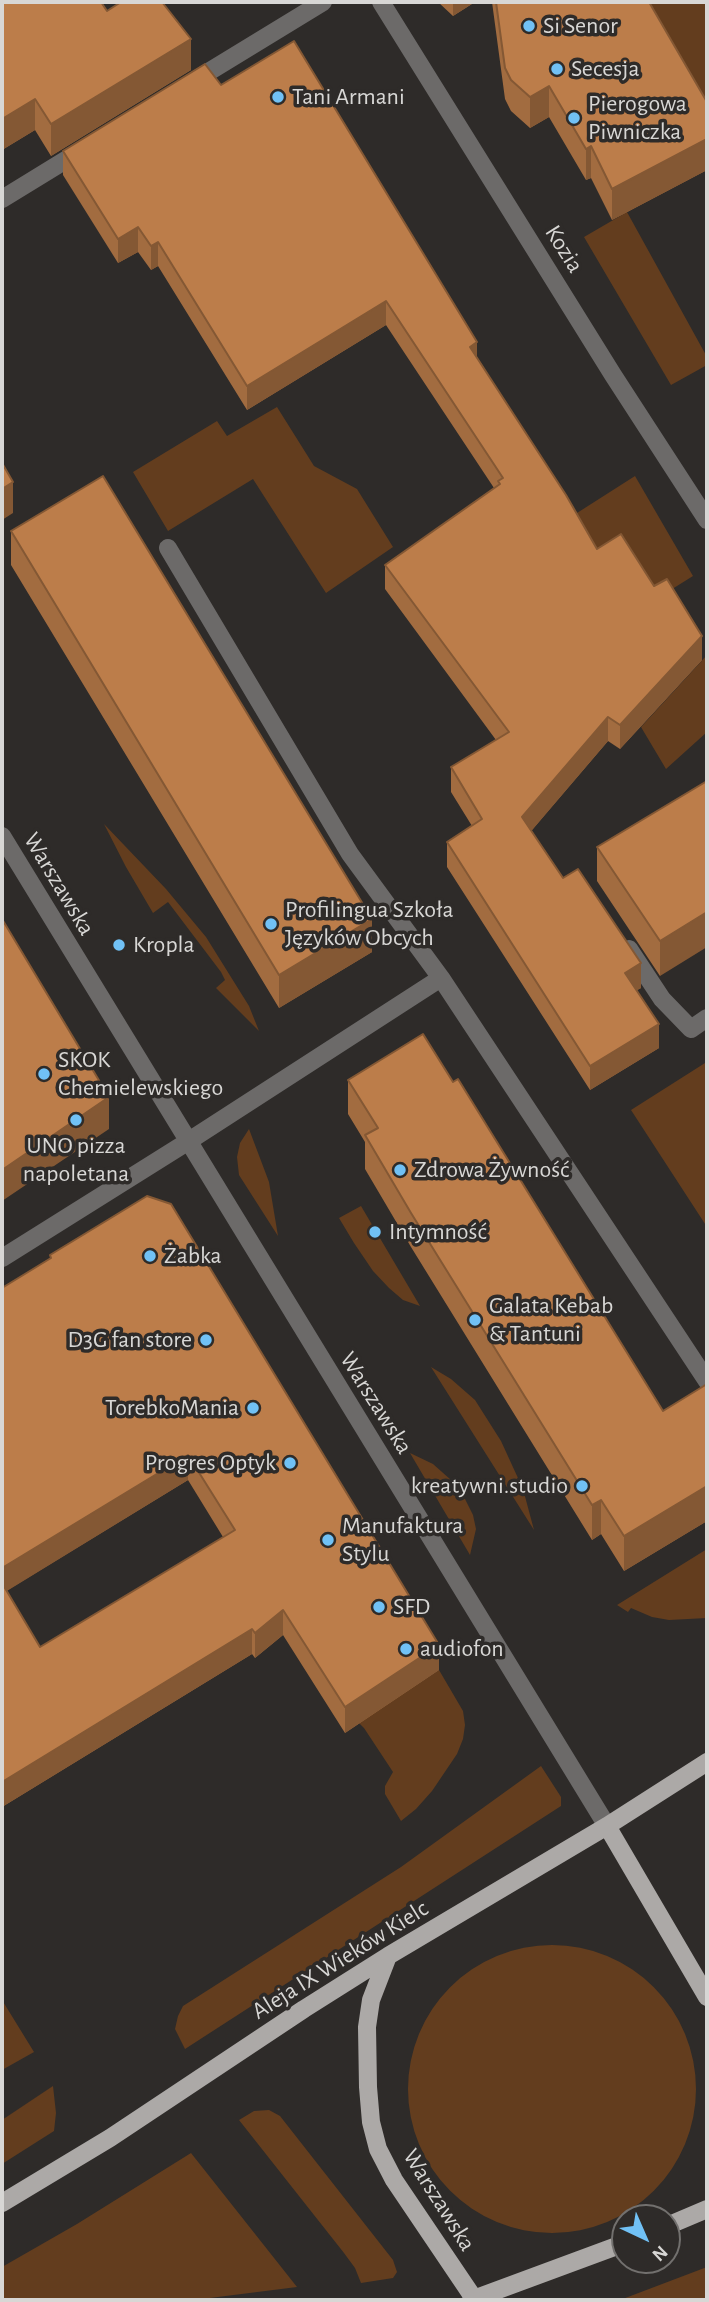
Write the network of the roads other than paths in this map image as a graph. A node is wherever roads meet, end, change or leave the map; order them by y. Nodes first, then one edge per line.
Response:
1 (323, 2) edge
2 (381, 2) edge
3 (179, 90) edge
4 (100, 139) edge
5 (2, 199) edge
6 (707, 520) edge
7 (168, 548) dead end
8 (2, 836) edge
9 (619, 935) edge
10 (441, 978) junction
11 (707, 1018) edge
12 (187, 1142) junction
13 (2, 1258) edge
14 (707, 1381) edge
15 (707, 1762) edge
16 (607, 1826) junction
17 (388, 1956) junction
18 (707, 1997) edge
19 (2, 2203) edge
20 (707, 2209) edge
21 (681, 2221) edge
22 (611, 2248) edge
23 (473, 2300) edge

1 - 3 street
2 - 6 street, Kozia
4 - 5 street
7 - 10 street
8 - 12 street, Warszawska
9 - 11 street
10 - 12 street
10 - 14 street
12 - 13 street
12 - 16 street, Warszawska
15 - 16 main road, Aleja IX Wieków Kielc
16 - 17 main road, Aleja IX Wieków Kielc
16 - 18 main road, Warszawska
17 - 19 main road, Aleja IX Wieków Kielc
17 - 23 main road, Warszawska
20 - 21 main road
22 - 23 main road

